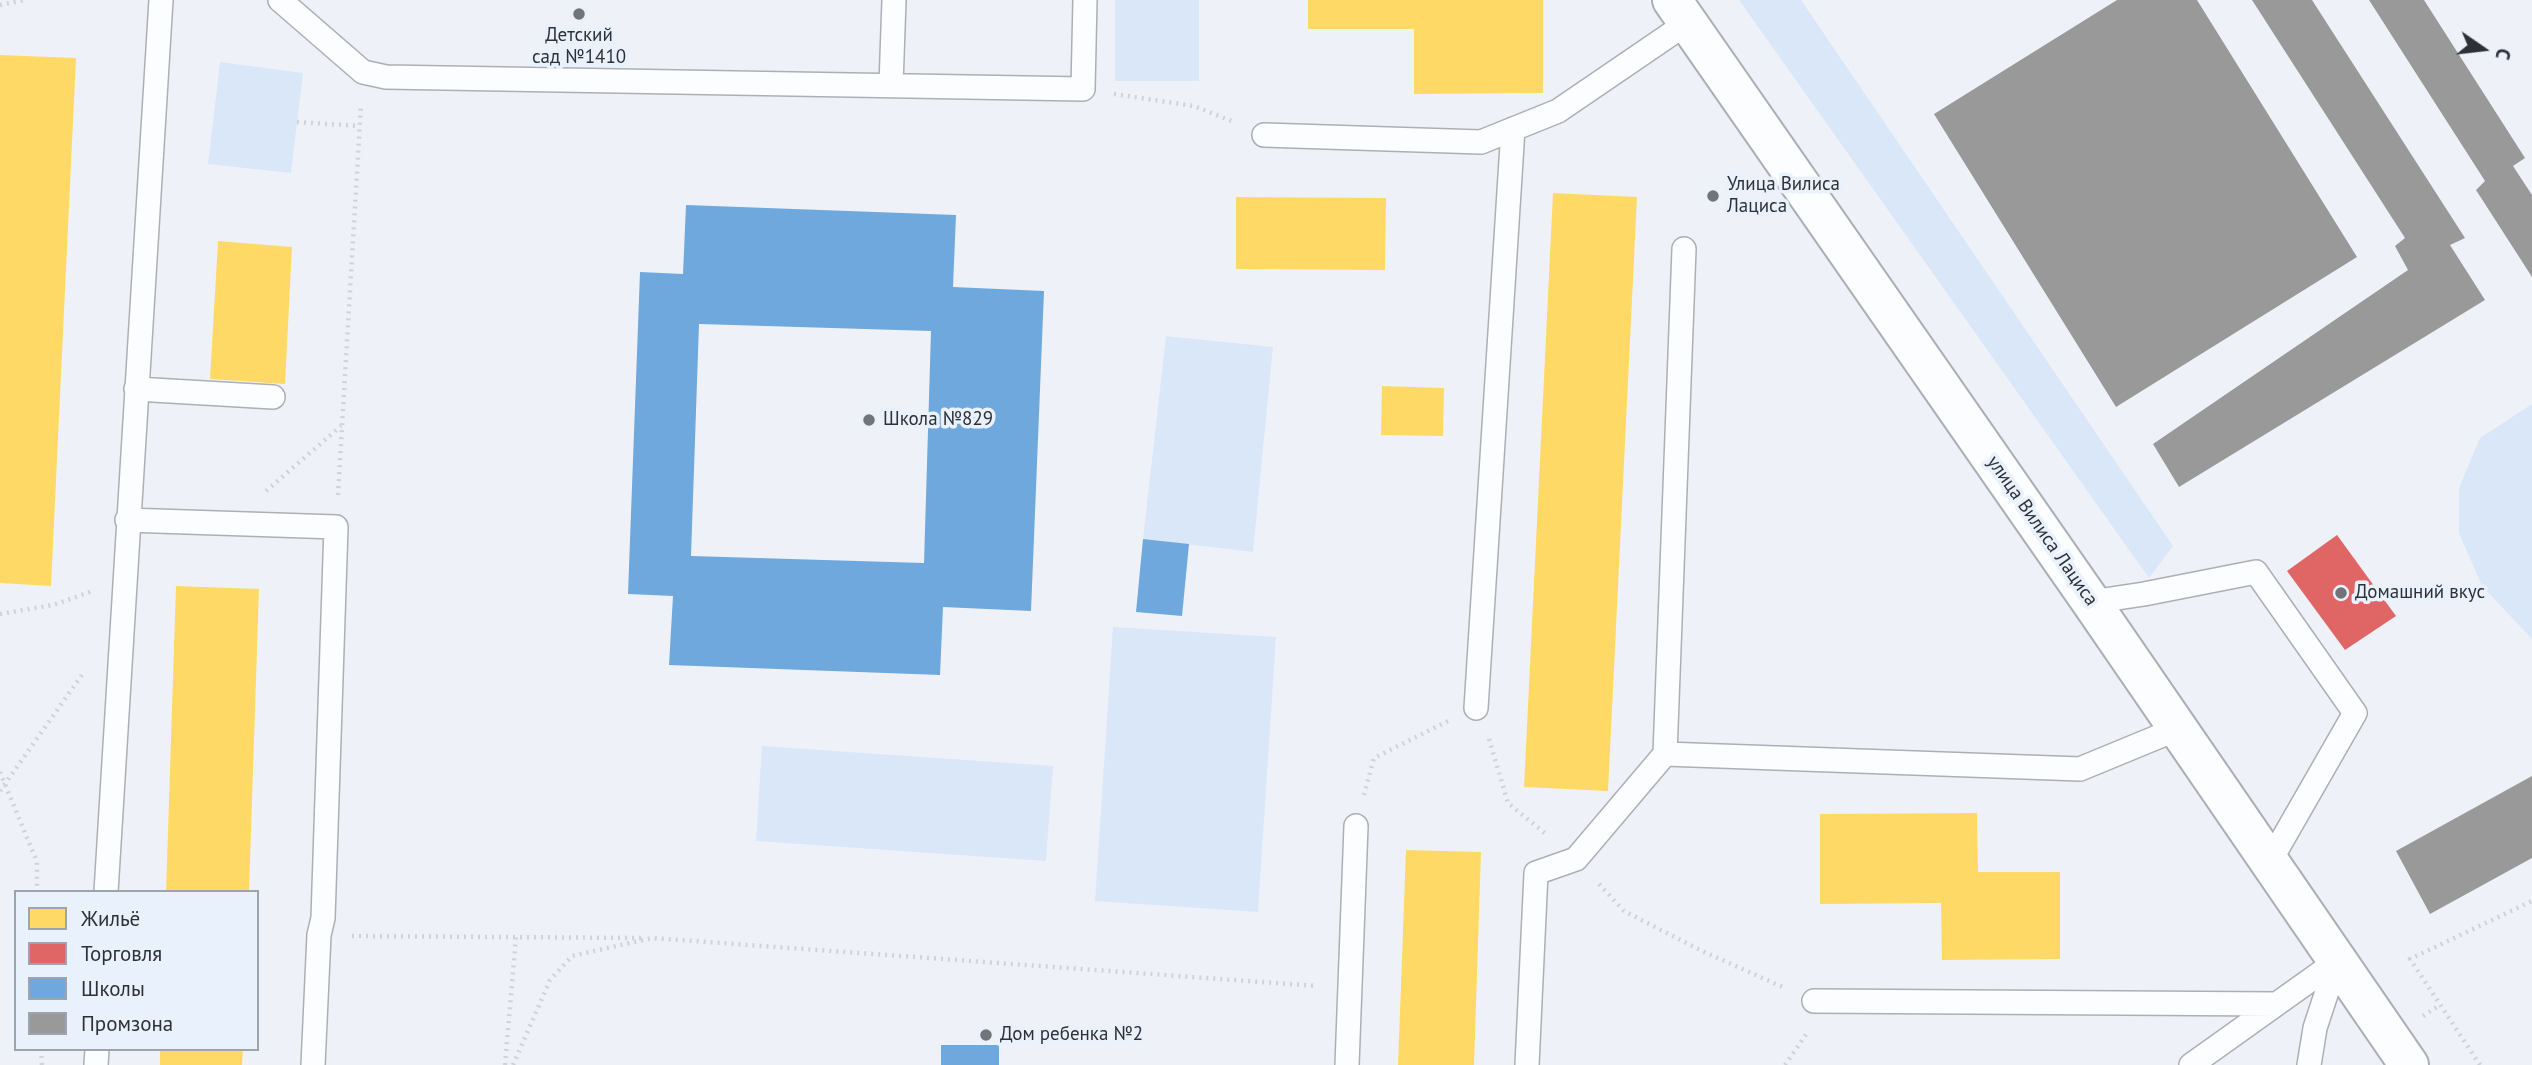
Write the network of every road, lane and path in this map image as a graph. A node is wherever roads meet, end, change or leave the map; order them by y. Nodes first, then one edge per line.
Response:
1 (25, 0) edge
2 (161, 0) edge
3 (280, 0) edge
4 (894, 0) edge
5 (1086, 0) edge
6 (0, 5) edge
7 (1679, 11) edge
8 (363, 72) junction
9 (891, 85) junction
10 (1083, 89) junction
11 (297, 122) dead end
12 (359, 126) junction
13 (1513, 129) junction
14 (1264, 135) joint
15 (1684, 249) dead end
16 (136, 389) junction
17 (274, 397) dead end
18 (342, 425) junction
19 (127, 520) junction
20 (228, 523) junction
21 (336, 527) junction
22 (123, 581) junction
23 (2091, 602) junction
24 (0, 614) edge
25 (122, 617) junction
26 (1476, 708) junction
27 (2177, 729) junction
28 (1665, 754) junction
29 (0, 772) edge
30 (5, 784) junction
31 (0, 791) edge
32 (1356, 826) joint
33 (1576, 859) junction
34 (2269, 863) junction
35 (37, 890) edge
36 (106, 890) edge
37 (2532, 901) edge
38 (319, 935) junction
39 (516, 937) junction
40 (652, 938) junction
41 (2337, 961) junction
42 (1349, 985) junction
43 (1814, 1001) joint
44 (2275, 1004) junction
45 (313, 1065) edge
46 (505, 1065) edge
47 (513, 1065) edge
48 (1347, 1065) edge
49 (1527, 1065) edge
50 (2191, 1065) edge
51 (2309, 1065) edge
52 (2409, 1065) edge
53 (2480, 1065) edge

1 - 6 path
2 - 16 lane
3 - 8 lane
4 - 9 lane
5 - 10 lane
7 - 13 lane
7 - 23 street, улица Вилиса Лациса
8 - 9 lane
8 - 12 path
9 - 10 lane
10 - 14 path
11 - 12 path
12 - 18 path
13 - 14 lane
13 - 26 lane
15 - 28 lane
16 - 17 lane
16 - 19 lane
18 - 20 path
18 - 21 path
19 - 20 lane
19 - 22 lane
20 - 21 lane
21 - 38 lane
22 - 24 path
22 - 25 lane
23 - 27 street, улица Вилиса Лациса
23 - 34 lane
25 - 30 path
25 - 36 lane
26 - 32 path
26 - 33 path
27 - 28 lane
27 - 34 street, улица Вилиса Лациса
28 - 33 lane
29 - 30 path
30 - 31 path
30 - 35 path
32 - 42 lane
33 - 43 path
33 - 49 lane
34 - 41 street, улица Вилиса Лациса
37 - 53 path
38 - 39 path
38 - 45 lane
39 - 40 path
39 - 46 path
40 - 42 path
40 - 47 path
41 - 44 lane
41 - 51 lane
41 - 52 street, улица Вилиса Лациса
42 - 48 lane
43 - 44 lane
44 - 50 lane

